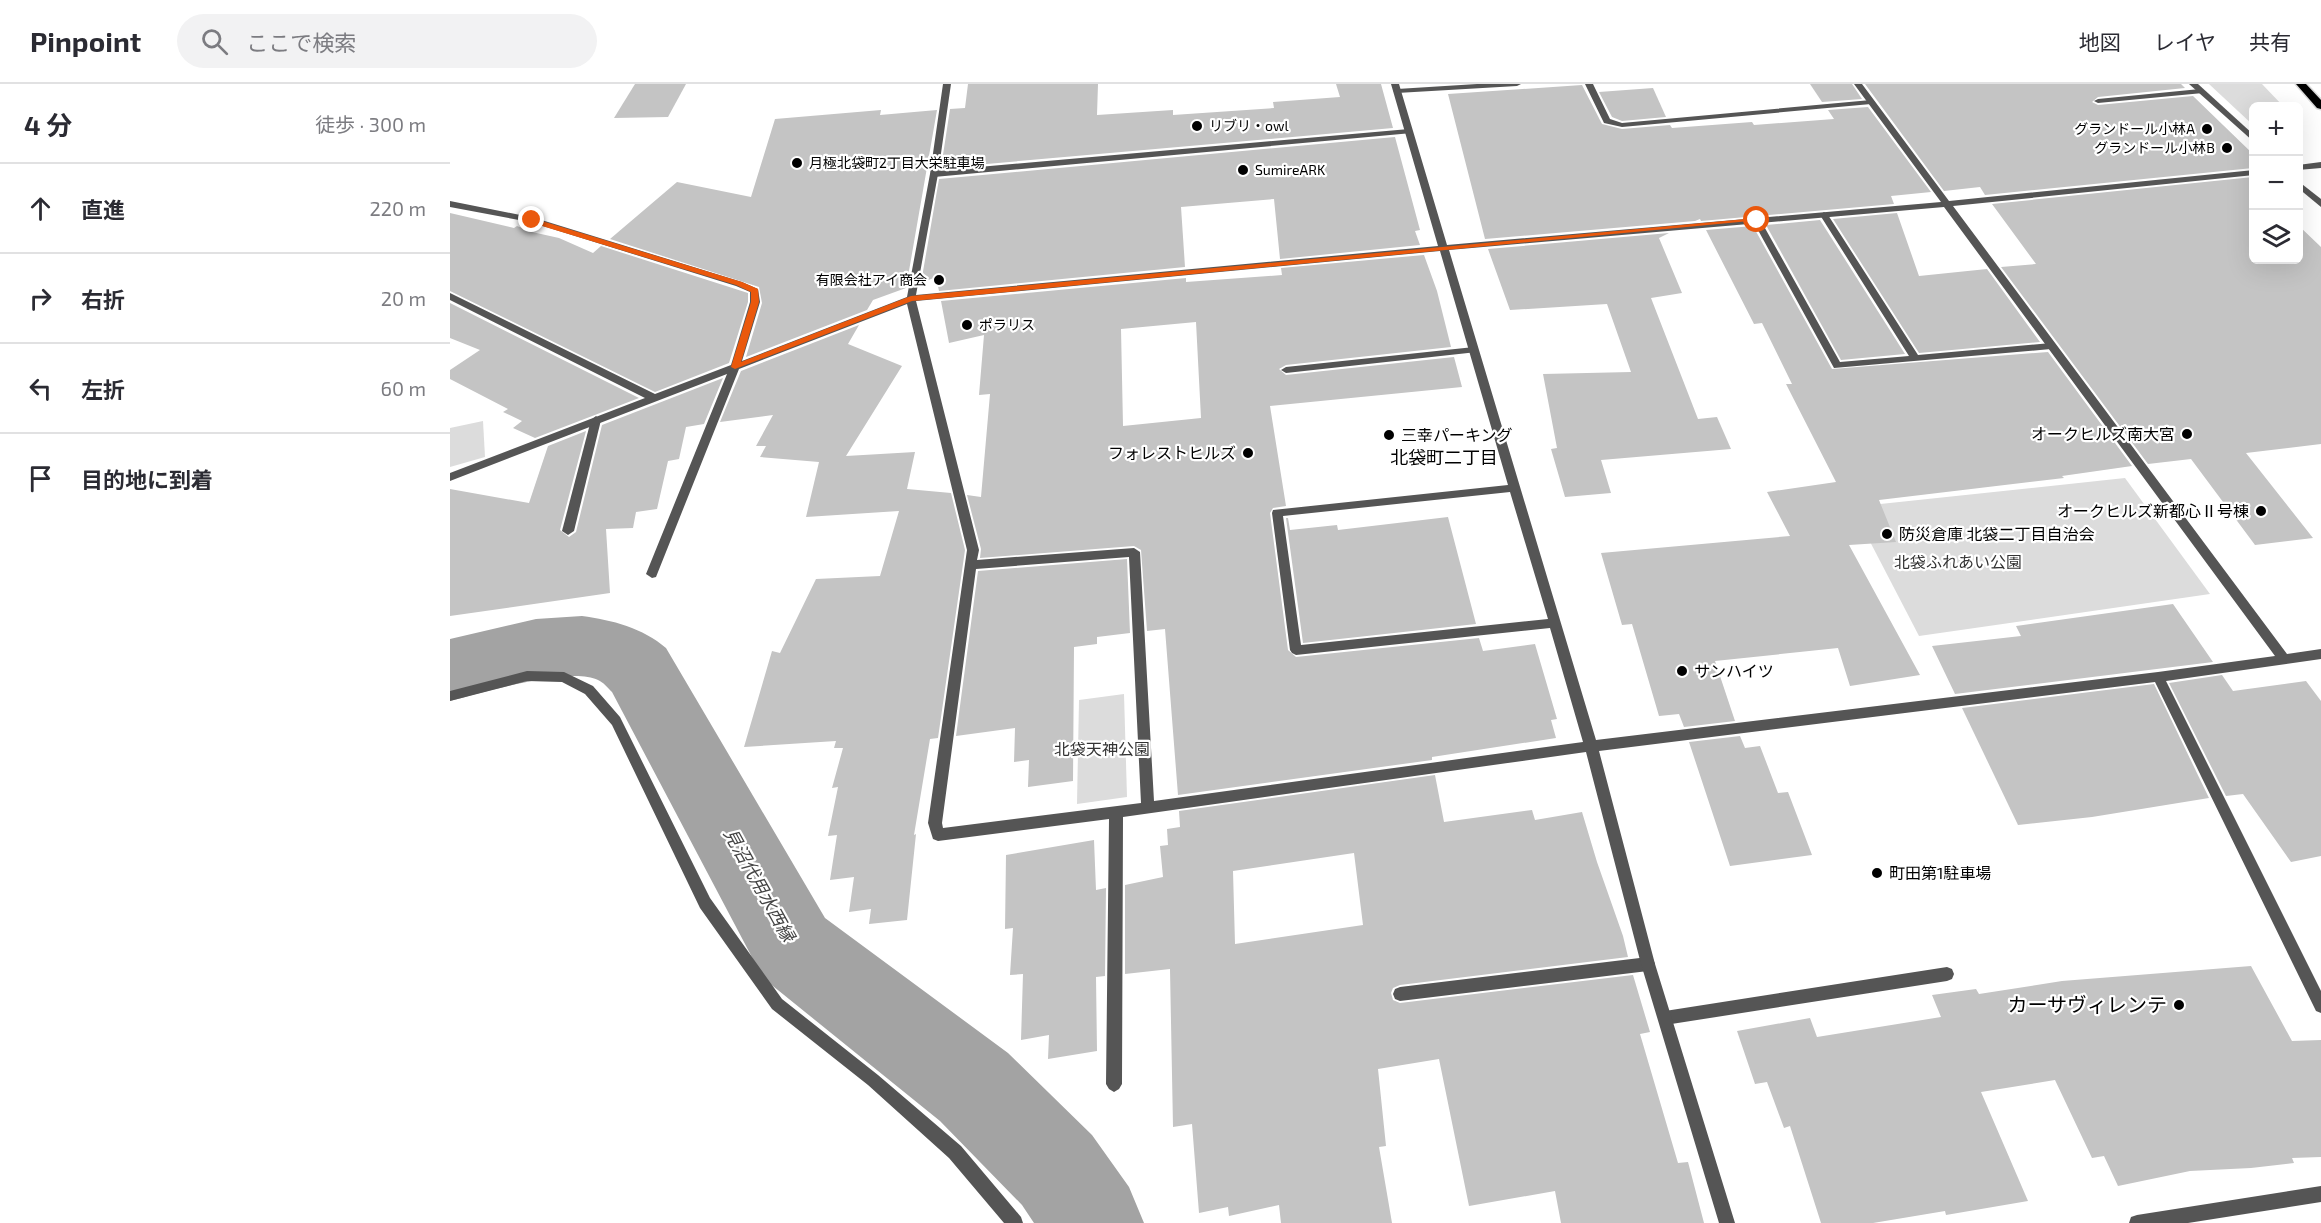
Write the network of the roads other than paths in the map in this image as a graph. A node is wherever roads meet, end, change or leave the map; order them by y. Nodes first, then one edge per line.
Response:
1 (947, 84) edge
2 (1517, 84) edge
3 (1589, 84) edge
4 (1858, 84) edge
5 (2193, 84) edge
6 (2301, 84) edge
7 (1396, 88) edge
8 (2200, 91) junction
9 (2098, 101) dead end
10 (1871, 102) junction
11 (2321, 106) edge
12 (1409, 131) junction
13 (2249, 136) edge
14 (2321, 165) edge
15 (2303, 167) edge
16 (2249, 172) edge
17 (934, 174) junction
18 (2303, 188) edge
19 (450, 204) edge
20 (1946, 204) junction
21 (2321, 204) edge
22 (1824, 215) junction
23 (1757, 220) junction
24 (1443, 248) junction
25 (450, 296) edge
26 (911, 298) junction
27 (2051, 346) junction
28 (1474, 350) junction
29 (1916, 359) junction
30 (735, 367) junction
31 (1286, 370) dead end
32 (654, 398) junction
33 (596, 420) junction
34 (450, 477) edge
35 (1514, 488) junction
36 (568, 531) dead end
37 (971, 565) junction
38 (652, 574) dead end
39 (1554, 623) junction
40 (2321, 654) edge
41 (2284, 659) junction
42 (2158, 677) junction
43 (450, 696) edge
44 (1591, 746) junction
45 (1148, 808) junction
46 (1116, 812) junction
47 (1648, 964) junction
48 (1947, 974) dead end
49 (1401, 994) dead end
50 (2321, 1006) edge
51 (1665, 1018) junction
52 (1114, 1084) dead end
53 (2321, 1194) edge
54 (1015, 1223) edge
55 (1727, 1223) edge
56 (2137, 1223) edge

1 - 17 street
2 - 7 street
3 - 10 street
4 - 10 street
5 - 8 street
6 - 11 main road
7 - 12 street
8 - 9 street
8 - 13 street
10 - 20 street
12 - 17 street
12 - 24 street
14 - 15 street
16 - 20 street
17 - 26 street
18 - 21 street
19 - 30 street
20 - 22 street
20 - 27 street
22 - 23 street
22 - 29 street
23 - 24 street
23 - 29 street
24 - 26 street
24 - 28 street
25 - 32 street
26 - 30 street
26 - 37 street
27 - 29 street
27 - 41 street
28 - 31 street
28 - 35 street
30 - 32 street
30 - 38 street
32 - 33 street
33 - 34 street
33 - 36 street
35 - 39 street
35 - 39 street
37 - 45 street
37 - 46 street
39 - 44 street
40 - 41 street
41 - 42 street
42 - 44 street
42 - 50 street
43 - 54 street
44 - 45 street
44 - 47 street
45 - 46 street
46 - 52 street
47 - 49 street
47 - 51 street
48 - 51 street
51 - 55 street
53 - 56 street

